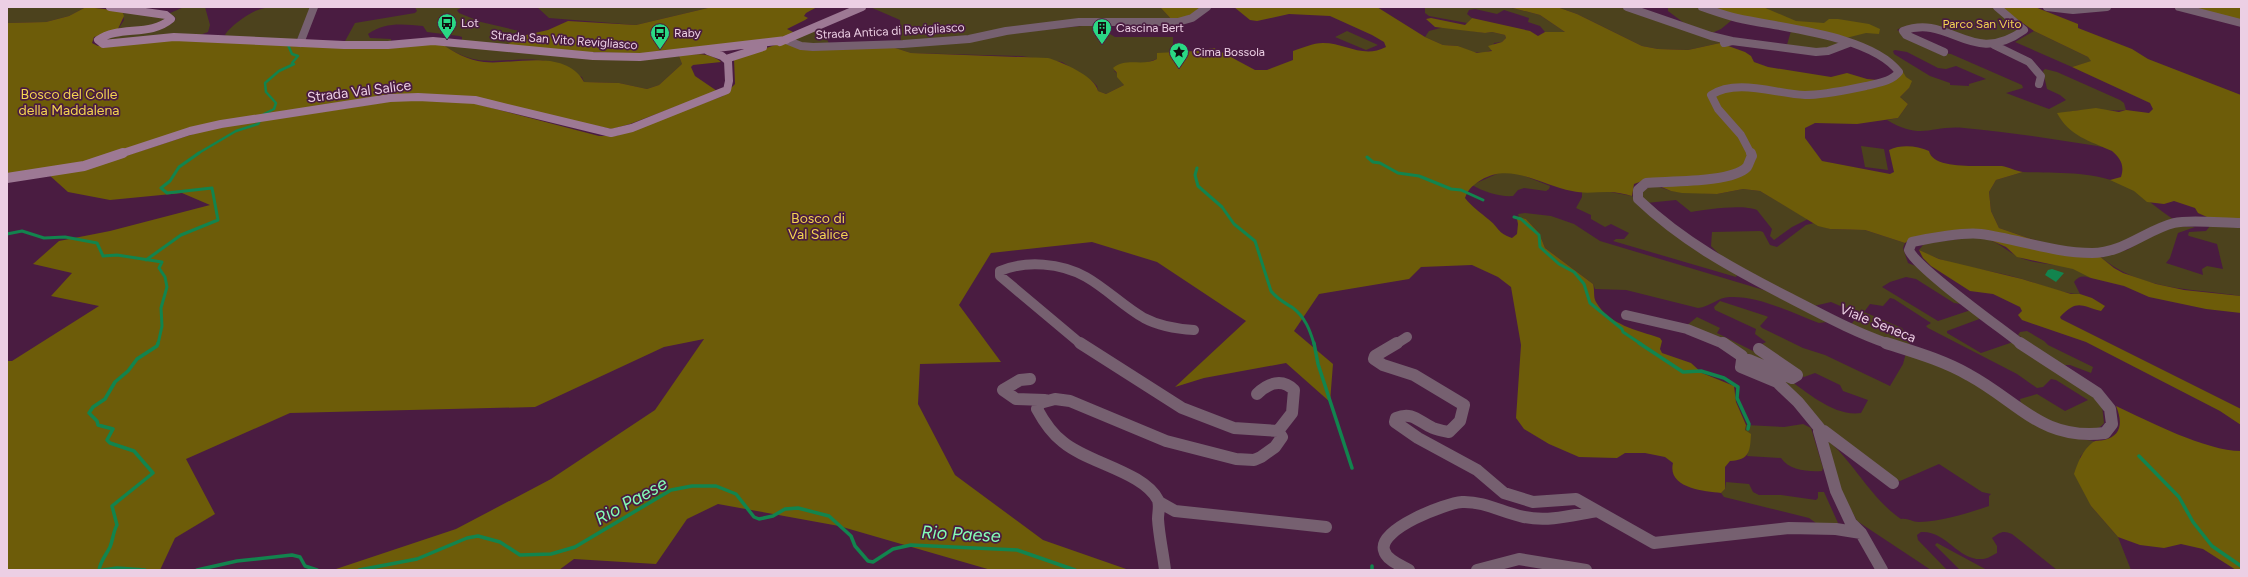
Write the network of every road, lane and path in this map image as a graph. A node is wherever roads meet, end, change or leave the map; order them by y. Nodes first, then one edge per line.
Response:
1 (110, 7) edge
2 (314, 7) edge
3 (862, 7) edge
4 (1207, 7) edge
5 (1627, 7) edge
6 (1702, 7) edge
7 (1997, 7) edge
8 (2046, 7) edge
9 (2054, 7) edge
10 (2107, 7) edge
11 (2179, 7) edge
12 (130, 8) edge
13 (2241, 23) edge
14 (786, 40) junction
15 (300, 43) junction
16 (1849, 43) junction
17 (1994, 45) junction
18 (706, 50) junction
19 (1944, 52) dead end
20 (726, 59) junction
21 (2039, 84) dead end
22 (7, 178) edge
23 (2241, 223) edge
24 (1626, 315) dead end
25 (1194, 330) dead end
26 (1407, 337) dead end
27 (1759, 349) dead end
28 (1742, 360) junction
29 (1030, 379) dead end
30 (1257, 394) dead end
31 (1045, 400) junction
32 (1821, 430) junction
33 (1278, 431) junction
34 (1893, 484) dead end
35 (1159, 502) junction
36 (1597, 511) junction
37 (1326, 526) dead end
38 (1861, 533) junction
39 (1165, 570) edge
40 (1409, 570) edge
41 (1477, 570) edge
42 (1586, 570) edge
43 (1882, 570) edge

1 - 12 street, Strada San Vito Revigliasco
2 - 15 street
3 - 14 street
4 - 14 street, Strada Antica di Revigliasco
5 - 16 street
6 - 16 street, Viale Seneca
7 - 17 street
8 - 9 street
8 - 10 street
11 - 13 street
12 - 15 street, Strada San Vito Revigliasco
14 - 18 street, Strada San Vito Revigliasco
14 - 20 street
15 - 18 street, Strada San Vito Revigliasco
16 - 23 street, Viale Seneca
17 - 19 street
17 - 21 street
18 - 20 street
20 - 22 street, Strada Val Salice
24 - 28 street
25 - 33 street
26 - 36 street
27 - 28 street
28 - 32 street
29 - 31 street
30 - 33 street
31 - 33 street
31 - 35 street
32 - 34 street
32 - 38 street
35 - 37 street
35 - 39 street
36 - 38 street
36 - 40 street
38 - 43 street
41 - 42 street

